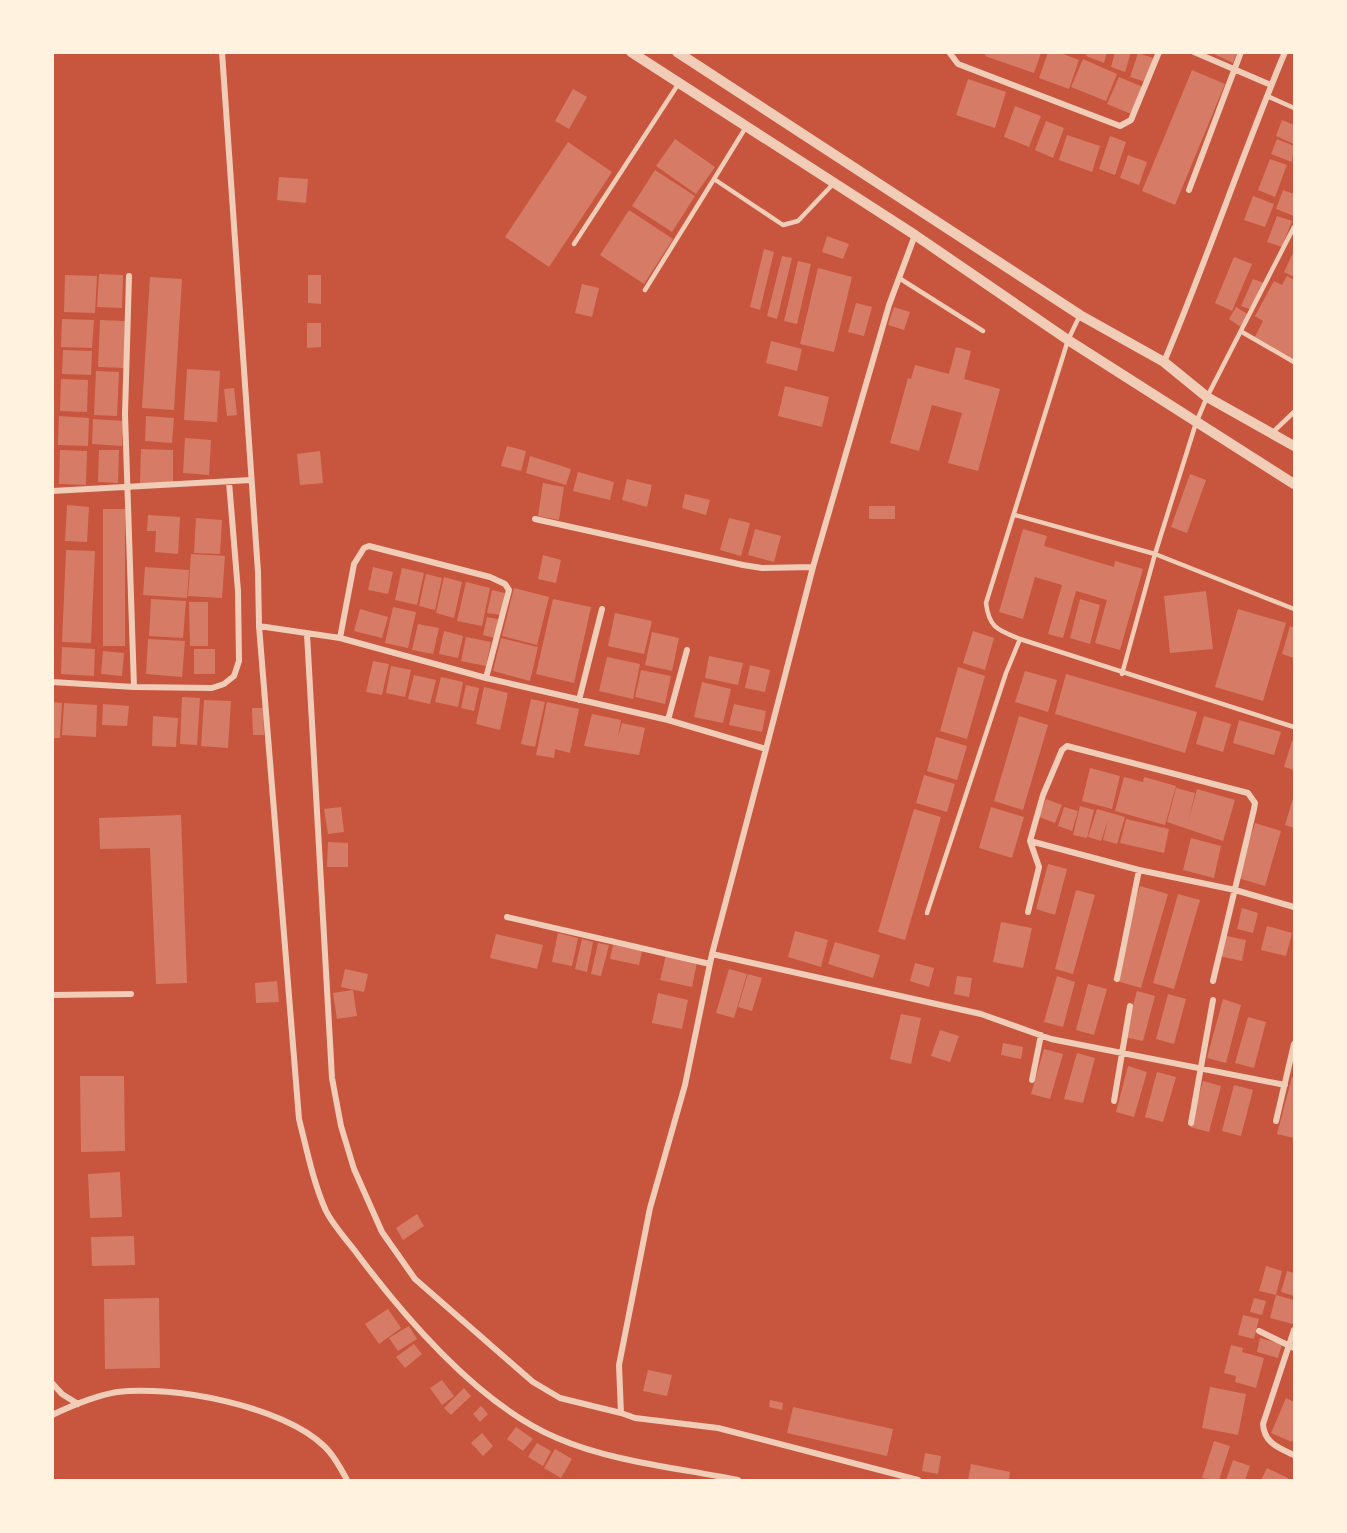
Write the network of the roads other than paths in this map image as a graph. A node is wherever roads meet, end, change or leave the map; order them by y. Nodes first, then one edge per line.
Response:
1 (222, 52) edge
2 (631, 52) edge
3 (677, 52) edge
4 (949, 52) edge
5 (1159, 52) edge
6 (1194, 52) edge
7 (1241, 52) edge
8 (1285, 52) edge
9 (1235, 69) junction
10 (679, 83) junction
11 (1271, 85) junction
12 (1267, 96) junction
13 (1294, 108) edge
14 (746, 127) junction
15 (714, 179) junction
16 (834, 183) junction
17 (1189, 190) dead end
18 (1294, 227) edge
19 (915, 235) junction
20 (574, 244) dead end
21 (129, 276) dead end
22 (898, 278) junction
23 (645, 290) dead end
24 (1080, 315) junction
25 (983, 332) dead end
26 (1242, 332) junction
27 (1068, 340) junction
28 (1164, 362) junction
29 (1294, 362) edge
30 (1207, 397) junction
31 (1294, 412) edge
32 (1197, 423) junction
33 (1273, 432) junction
34 (1294, 446) edge
35 (251, 480) junction
36 (229, 482) junction
37 (1294, 484) edge
38 (129, 488) junction
39 (52, 491) edge
40 (1015, 515) junction
41 (535, 519) dead end
42 (1155, 554) junction
43 (813, 567) junction
44 (602, 609) dead end
45 (1294, 609) edge
46 (262, 627) junction
47 (303, 634) junction
48 (340, 638) junction
49 (1020, 639) junction
50 (687, 650) dead end
51 (1122, 674) junction
52 (486, 678) junction
53 (52, 682) edge
54 (134, 687) junction
55 (579, 699) junction
56 (668, 720) junction
57 (1294, 727) edge
58 (766, 748) junction
59 (1030, 841) junction
60 (1139, 870) junction
61 (1235, 890) junction
62 (1294, 907) edge
63 (1028, 912) dead end
64 (927, 913) dead end
65 (507, 917) dead end
66 (712, 954) junction
67 (710, 964) junction
68 (1117, 979) dead end
69 (1213, 981) dead end
70 (131, 994) dead end
71 (52, 995) edge
72 (1213, 1000) dead end
73 (1130, 1006) dead end
74 (1041, 1035) junction
75 (1294, 1044) edge
76 (1122, 1053) junction
77 (1200, 1068) junction
78 (1032, 1080) dead end
79 (1285, 1085) junction
80 (1114, 1101) dead end
81 (1276, 1121) dead end
82 (1191, 1123) dead end
83 (1294, 1330) edge
84 (1259, 1331) dead end
85 (1291, 1346) edge
86 (52, 1383) edge
87 (78, 1404) junction
88 (621, 1413) junction
89 (52, 1415) edge
90 (1294, 1455) edge
91 (347, 1480) edge
92 (738, 1480) edge
93 (918, 1480) edge

1 - 35 street
2 - 10 street
3 - 24 street
4 - 5 street
6 - 9 street
7 - 9 street
8 - 11 street
9 - 11 street
9 - 17 street
10 - 14 street
10 - 20 lane
11 - 12 street
12 - 13 lane
12 - 28 street
14 - 15 lane
14 - 16 street
15 - 16 lane
15 - 23 lane
16 - 19 street
18 - 26 lane
19 - 22 street
19 - 27 street
21 - 38 street
22 - 25 lane
22 - 43 street
24 - 27 lane
24 - 28 street
26 - 29 lane
26 - 30 lane
27 - 32 street
27 - 40 lane
28 - 30 street
30 - 32 lane
30 - 33 street
31 - 33 lane
32 - 37 street
32 - 42 lane
33 - 34 street
35 - 36 street
35 - 46 street
36 - 38 street
36 - 54 street
38 - 39 street
38 - 54 street
40 - 42 lane
40 - 49 lane
41 - 43 street
42 - 45 lane
42 - 51 lane
43 - 58 street
44 - 55 street
46 - 47 street
46 - 92 street
47 - 48 street
47 - 88 street
48 - 52 street
48 - 52 street
49 - 51 lane
49 - 64 lane
50 - 56 street
51 - 57 lane
52 - 55 street
53 - 54 street
55 - 56 street
56 - 58 street
58 - 66 street
59 - 60 street
59 - 61 street
59 - 63 street
60 - 61 street
60 - 68 street
61 - 62 street
61 - 69 street
65 - 67 street
66 - 67 street
66 - 74 street
67 - 88 street
70 - 71 street
72 - 77 street
73 - 76 street
74 - 76 street
74 - 78 street
75 - 79 street
76 - 77 street
76 - 80 street
77 - 79 street
77 - 82 street
79 - 81 street
83 - 85 street
84 - 85 street
85 - 90 street
86 - 87 street
87 - 89 street
87 - 91 street
88 - 93 street

